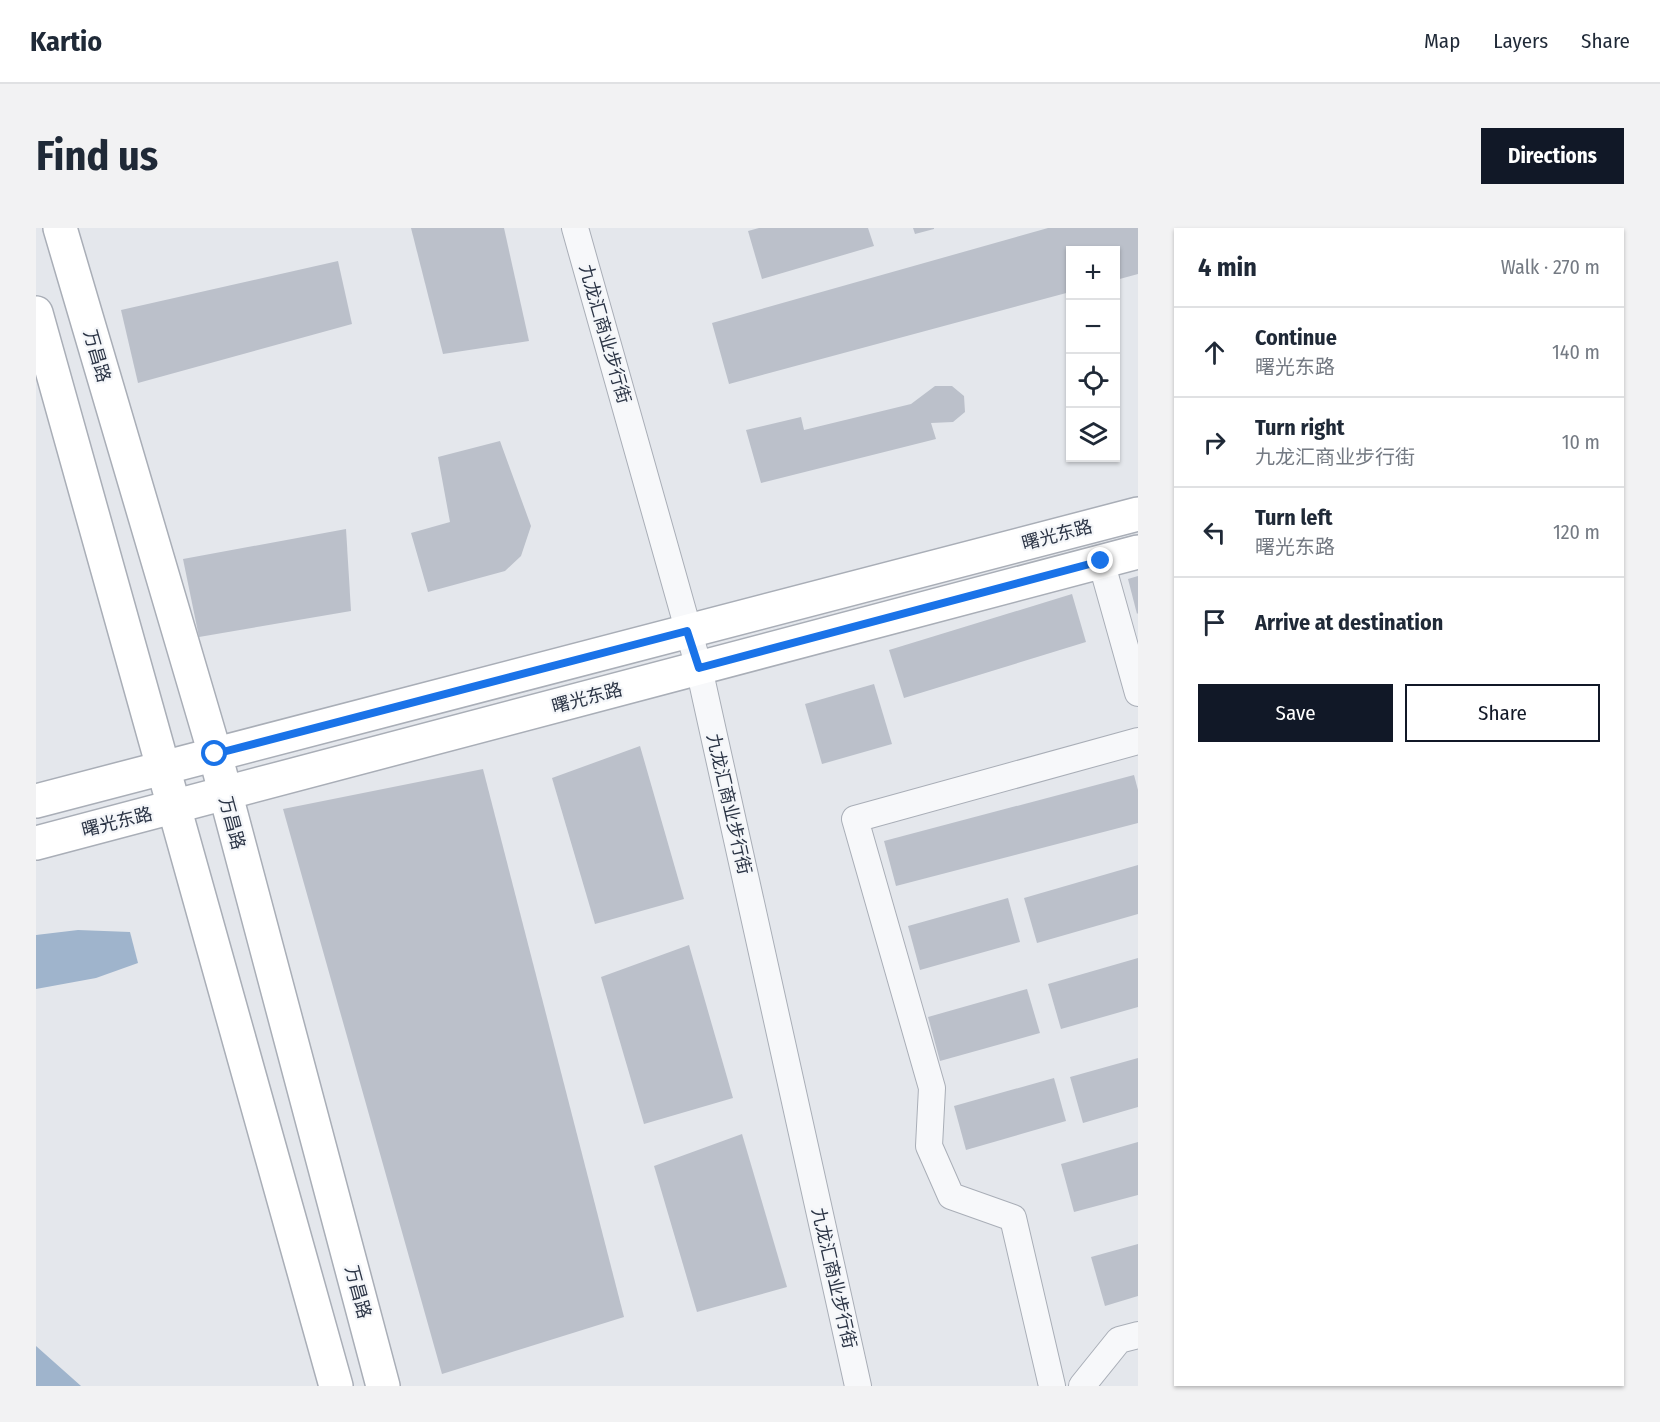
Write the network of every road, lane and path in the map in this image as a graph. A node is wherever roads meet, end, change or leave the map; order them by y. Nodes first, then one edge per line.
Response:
1 (60, 228) edge
2 (575, 228) edge
3 (36, 313) edge
4 (1138, 514) edge
5 (1138, 552) edge
6 (1101, 561) junction
7 (687, 631) junction
8 (699, 668) junction
9 (1138, 693) edge
10 (1138, 741) edge
11 (215, 754) junction
12 (164, 769) junction
13 (224, 794) junction
14 (36, 801) edge
15 (175, 808) junction
16 (36, 843) edge
17 (1138, 1335) edge
18 (336, 1386) edge
19 (383, 1386) edge
20 (858, 1386) edge
21 (1052, 1386) edge
22 (1082, 1386) edge

1 - 11 main road, 万昌路
2 - 7 street, 九龙汇商业步行街
3 - 12 main road
4 - 7 main road, 曙光东路
5 - 6 main road, 曙光东路
6 - 8 main road, 曙光东路
6 - 9 street
7 - 8 street, 九龙汇商业步行街
7 - 11 main road, 曙光东路
8 - 13 main road, 曙光东路
8 - 20 street, 九龙汇商业步行街
10 - 21 street
11 - 12 main road, 曙光东路
11 - 13 main road, 万昌路
12 - 14 main road, 曙光东路
12 - 15 main road
13 - 15 main road, 曙光东路
13 - 19 main road, 万昌路
15 - 16 main road, 曙光东路
15 - 18 main road
17 - 22 street

